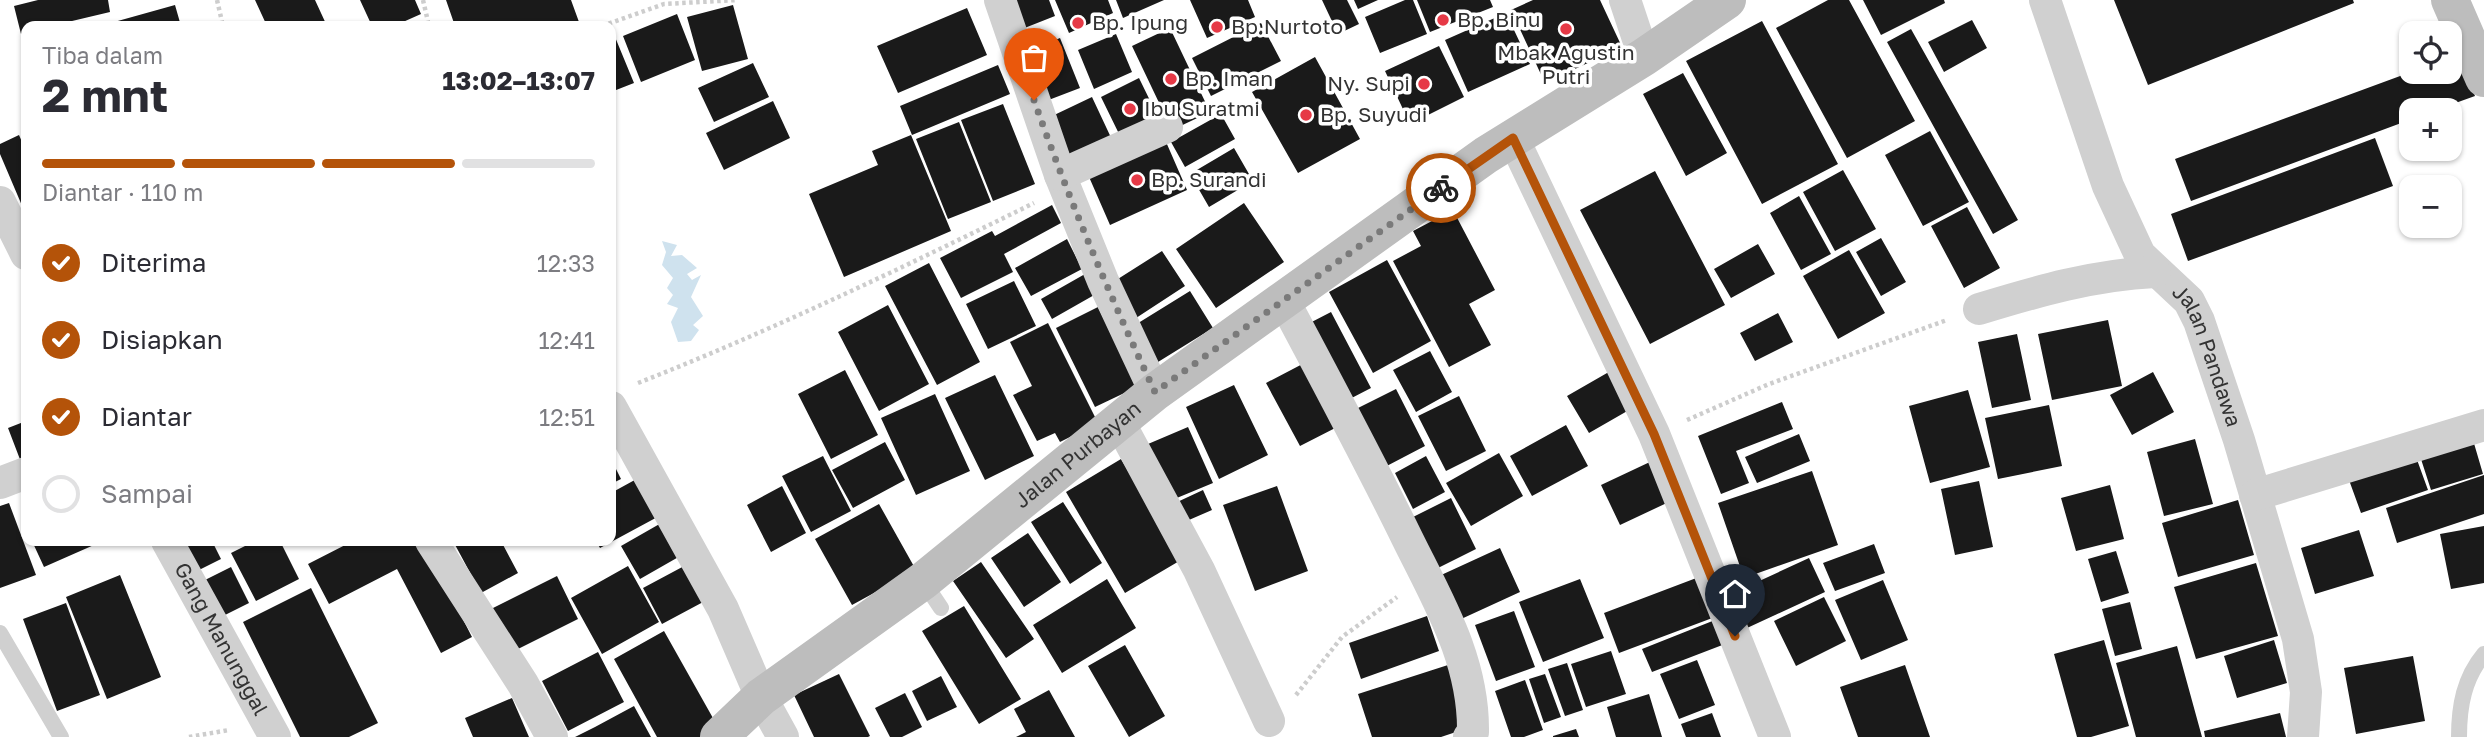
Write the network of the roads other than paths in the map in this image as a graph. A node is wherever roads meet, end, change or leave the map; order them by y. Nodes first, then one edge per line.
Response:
1 (1000, 0) edge
2 (1625, 0) edge
3 (1727, 0) edge
4 (2045, 0) edge
5 (2450, 0) edge
6 (1644, 57) junction
7 (2484, 78) edge
8 (1167, 127) dead end
9 (1513, 138) junction
10 (1063, 182) junction
11 (0, 203) edge
12 (21, 244) edge
13 (2155, 272) junction
14 (1284, 301) junction
15 (1979, 309) road end
16 (1155, 392) junction
17 (616, 416) edge
18 (1118, 420) junction
19 (2484, 425) edge
20 (21, 475) edge
21 (0, 483) edge
22 (2255, 495) junction
23 (170, 546) edge
24 (434, 546) edge
25 (0, 633) edge
26 (2484, 654) edge
27 (761, 697) junction
28 (1269, 721) road end
29 (61, 737) edge
30 (275, 737) edge
31 (552, 737) edge
32 (719, 737) edge
33 (783, 737) edge
34 (1469, 737) edge
35 (1776, 737) edge
36 (2303, 737) edge
37 (2459, 737) edge

1 - 10 street
2 - 6 street
3 - 6 street, Jalan Purbayan
4 - 13 street, Jalan Pandawa
5 - 7 street
6 - 9 street, Jalan Purbayan
8 - 10 street
9 - 14 street, Jalan Purbayan
9 - 35 street
10 - 16 street
11 - 12 street
13 - 15 street
13 - 22 street, Jalan Pandawa
14 - 16 street, Jalan Purbayan
14 - 34 street
16 - 18 street, Jalan Purbayan
17 - 27 street
18 - 27 street, Jalan Purbayan
18 - 28 street
19 - 22 street
20 - 21 street
22 - 36 street, Jalan Pandawa
23 - 30 street, Gang Manunggal
24 - 31 street
25 - 29 lane
26 - 37 lane
27 - 32 street, Jalan Purbayan
27 - 33 street

